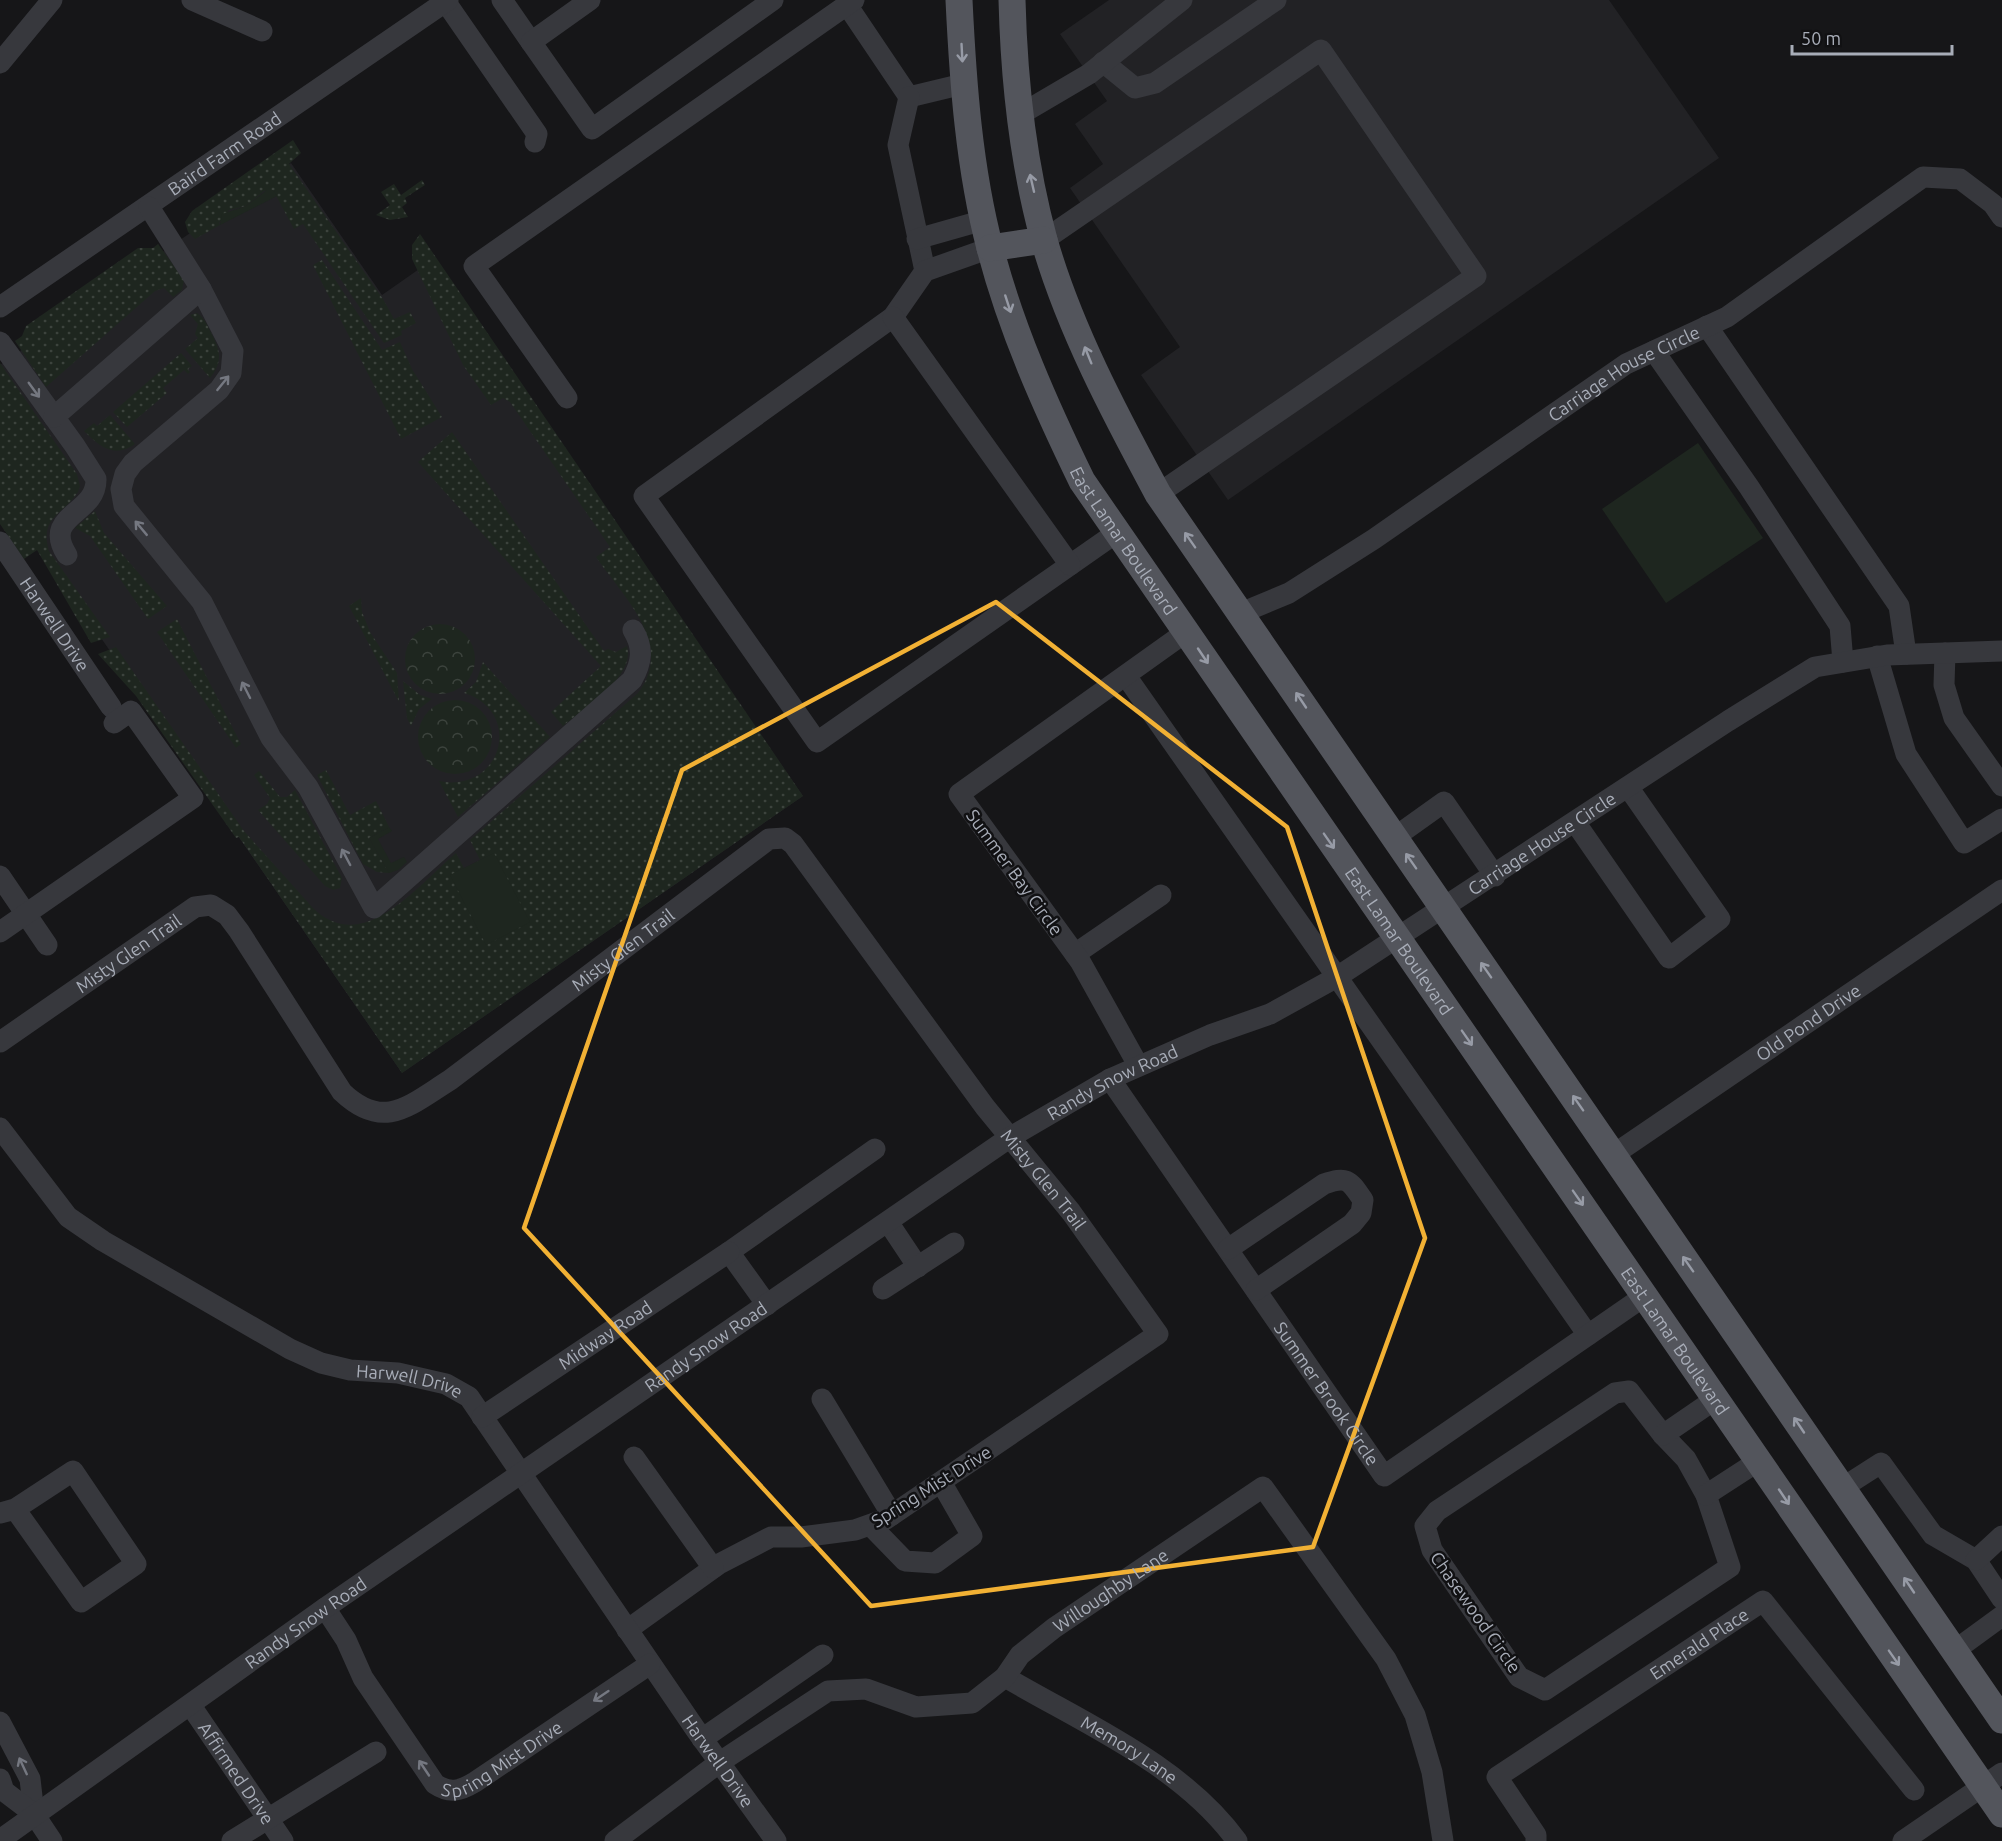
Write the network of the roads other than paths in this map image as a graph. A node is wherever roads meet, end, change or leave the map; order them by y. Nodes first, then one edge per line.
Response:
1 (52, 0) edge
2 (192, 0) edge
3 (502, 0) edge
4 (590, 0) edge
5 (773, 0) edge
6 (959, 0) edge
7 (1012, 0) edge
8 (1182, 0) edge
9 (1276, 0) edge
10 (446, 1) edge
11 (850, 2) edge
12 (262, 31) dead end
13 (531, 42) junction
14 (1103, 62) junction
15 (0, 63) edge
16 (963, 84) junction
17 (909, 97) junction
18 (1022, 114) junction
19 (535, 142) dead end
20 (149, 207) junction
21 (2002, 217) edge
22 (984, 220) junction
23 (958, 227) junction
24 (917, 239) junction
25 (1044, 240) junction
26 (978, 253) junction
27 (925, 271) junction
28 (201, 289) junction
29 (0, 307) edge
30 (893, 317) junction
31 (1707, 326) junction
32 (0, 342) edge
33 (1654, 351) junction
34 (567, 398) dead end
35 (54, 417) junction
36 (1158, 494) junction
37 (1116, 533) junction
38 (0, 542) edge
39 (67, 555) dead end
40 (1070, 565) junction
41 (1241, 613) junction
42 (633, 630) dead end
43 (1186, 632) junction
44 (2002, 651) edge
45 (1945, 653) junction
46 (1906, 654) junction
47 (1877, 656) junction
48 (1843, 662) junction
49 (1125, 676) junction
50 (2002, 786) edge
51 (1628, 787) junction
52 (2002, 819) edge
53 (1575, 822) junction
54 (1395, 837) junction
55 (0, 876) edge
56 (1495, 876) junction
57 (2002, 890) edge
58 (1161, 895) dead end
59 (1444, 909) junction
60 (26, 914) junction
61 (0, 932) edge
62 (1397, 938) junction
63 (47, 945) dead end
64 (1075, 954) junction
65 (1337, 977) junction
66 (0, 1042) edge
67 (1138, 1065) junction
68 (1110, 1079) junction
69 (0, 1128) edge
70 (1009, 1138) junction
71 (875, 1149) dead end
72 (1613, 1155) junction
73 (888, 1221) junction
74 (954, 1243) dead end
75 (1227, 1249) junction
76 (729, 1252) junction
77 (918, 1267) junction
78 (883, 1289) dead end
79 (1256, 1290) junction
80 (1646, 1295) junction
81 (766, 1305) junction
82 (1158, 1334) joint
83 (1588, 1335) junction
84 (1717, 1398) junction
85 (822, 1399) dead end
86 (482, 1417) junction
87 (1663, 1435) junction
88 (634, 1457) dead end
89 (1760, 1460) junction
90 (520, 1473) junction
91 (941, 1482) junction
92 (1842, 1488) junction
93 (1706, 1495) junction
94 (8, 1511) edge
95 (892, 1515) junction
96 (871, 1526) junction
97 (2002, 1536) edge
98 (1976, 1560) junction
99 (713, 1568) junction
100 (2002, 1599) edge
101 (325, 1608) junction
102 (2002, 1616) edge
103 (627, 1630) junction
104 (1954, 1651) junction
105 (823, 1655) dead end
106 (650, 1664) junction
107 (1005, 1677) junction
108 (191, 1706) junction
109 (2002, 1720) edge
110 (0, 1722) edge
111 (702, 1739) junction
112 (376, 1752) dead end
113 (720, 1762) junction
114 (0, 1779) edge
115 (1993, 1780) edge
116 (1914, 1790) dead end
117 (34, 1814) junction
118 (2002, 1814) edge
119 (267, 1818) junction
120 (0, 1840) edge
121 (52, 1841) edge
122 (232, 1841) edge
123 (283, 1841) edge
124 (615, 1841) edge
125 (776, 1841) edge
126 (1237, 1841) edge
127 (1443, 1841) edge
128 (1536, 1841) edge
129 (1903, 1841) edge

1 - 15 street
2 - 12 street
3 - 13 street
4 - 13 street
5 - 13 street
6 -> 16 main road, East Lamar Boulevard
7 - 18 main road
8 - 14 street
9 - 14 street
10 - 19 street
10 - 20 street, Baird Farm Road
11 - 17 street
11 - 34 street
14 - 18 street
16 - 17 street
16 - 22 main road, East Lamar Boulevard
17 - 24 street
25 -> 18 main road
20 - 28 street
20 - 29 street, Baird Farm Road
21 - 31 street, Carriage House Circle
22 - 23 street
22 - 26 main road, East Lamar Boulevard
23 - 24 street
23 - 26 street
24 - 27 street
25 - 26 main road
36 -> 25 main road
25 - 36 street
26 - 27 street
26 -> 37 main road, East Lamar Boulevard
27 - 30 street
28 - 35 street
42 -> 28 street
30 - 40 street
30 - 40 street
31 - 33 street, Carriage House Circle
31 - 46 street
32 -> 35 street
33 - 41 street, Carriage House Circle
33 - 48 street
35 - 39 street
41 -> 36 main road
37 - 40 street
37 - 43 main road, East Lamar Boulevard
38 - 60 street, Harwell Drive
54 -> 41 main road
43 - 49 street, Summer Bay Circle
43 -> 62 main road, East Lamar Boulevard
44 - 45 street, Carriage House Circle
45 - 46 street, Carriage House Circle
45 - 50 street
46 - 47 street, Carriage House Circle
47 - 48 street, Carriage House Circle
47 - 52 street
48 - 51 street, Carriage House Circle
49 - 64 street, Summer Bay Circle
49 - 65 street
51 - 53 street, Carriage House Circle
51 - 53 street
53 - 56 street, Carriage House Circle
54 - 56 street
59 -> 54 main road
55 - 60 street
56 - 59 street, Carriage House Circle
57 - 72 street, Old Pond Drive
58 - 64 street
59 - 62 street, Randy Snow Road
72 -> 59 main road
60 - 61 street
60 - 63 street
62 - 65 street, Randy Snow Road
62 -> 80 main road, East Lamar Boulevard
64 - 67 street, Summer Bay Circle
65 - 67 street, Randy Snow Road
65 - 83 street
66 - 70 street, Misty Glen Trail
67 - 68 street, Randy Snow Road
68 - 70 street, Randy Snow Road
68 - 75 street, Summer Brook Circle
69 - 86 street, Harwell Drive
70 - 73 street, Randy Snow Road
70 - 82 street, Misty Glen Trail
71 - 76 street, Midway Road
92 -> 72 main road
73 - 77 street
73 - 81 street, Randy Snow Road
74 - 77 street
75 - 79 street, Summer Brook Circle
75 - 79 street
76 - 81 street
76 - 86 street, Midway Road
77 - 78 street
79 - 83 street, Summer Brook Circle
80 - 83 street, Summer Brook Circle
80 - 84 main road, East Lamar Boulevard
81 - 90 street, Randy Snow Road
82 - 91 street, Spring Mist Drive
84 - 87 street
84 - 89 main road, East Lamar Boulevard
85 - 95 street
86 - 90 street, Harwell Drive
87 - 93 street, Chasewood Circle
87 - 93 street, Chasewood Circle
88 - 99 street
89 - 93 street
89 -> 115 main road, East Lamar Boulevard
90 - 101 street, Randy Snow Road
90 - 103 street, Harwell Drive
91 - 95 street, Spring Mist Drive
91 - 96 street
92 - 98 street
104 -> 92 main road
94 - 94 street
95 - 96 street, Spring Mist Drive
96 - 99 street, Spring Mist Drive
97 - 98 street
98 - 100 street
99 - 103 street, Spring Mist Drive
106 -> 101 street, Spring Mist Drive
101 - 108 street, Randy Snow Road
102 - 104 street
103 - 106 street, Harwell Drive
104 - 109 main road
105 - 111 street
106 - 111 street, Harwell Drive
107 - 113 street, Willoughby Lane
107 - 126 street, Memory Lane
107 - 127 street, Willoughby Lane
108 - 117 street, Randy Snow Road
108 - 119 street, Affirmed Drive
117 -> 110 street
111 - 113 street, Harwell Drive
112 - 119 street
113 - 124 street, Willoughby Lane
113 - 125 street, Harwell Drive
114 - 117 street
115 - 118 main road, East Lamar Boulevard
115 - 129 street
116 - 128 street, Emerald Place
117 - 120 street, Randy Snow Road
117 - 121 street
119 - 122 street
119 - 123 street, Affirmed Drive

